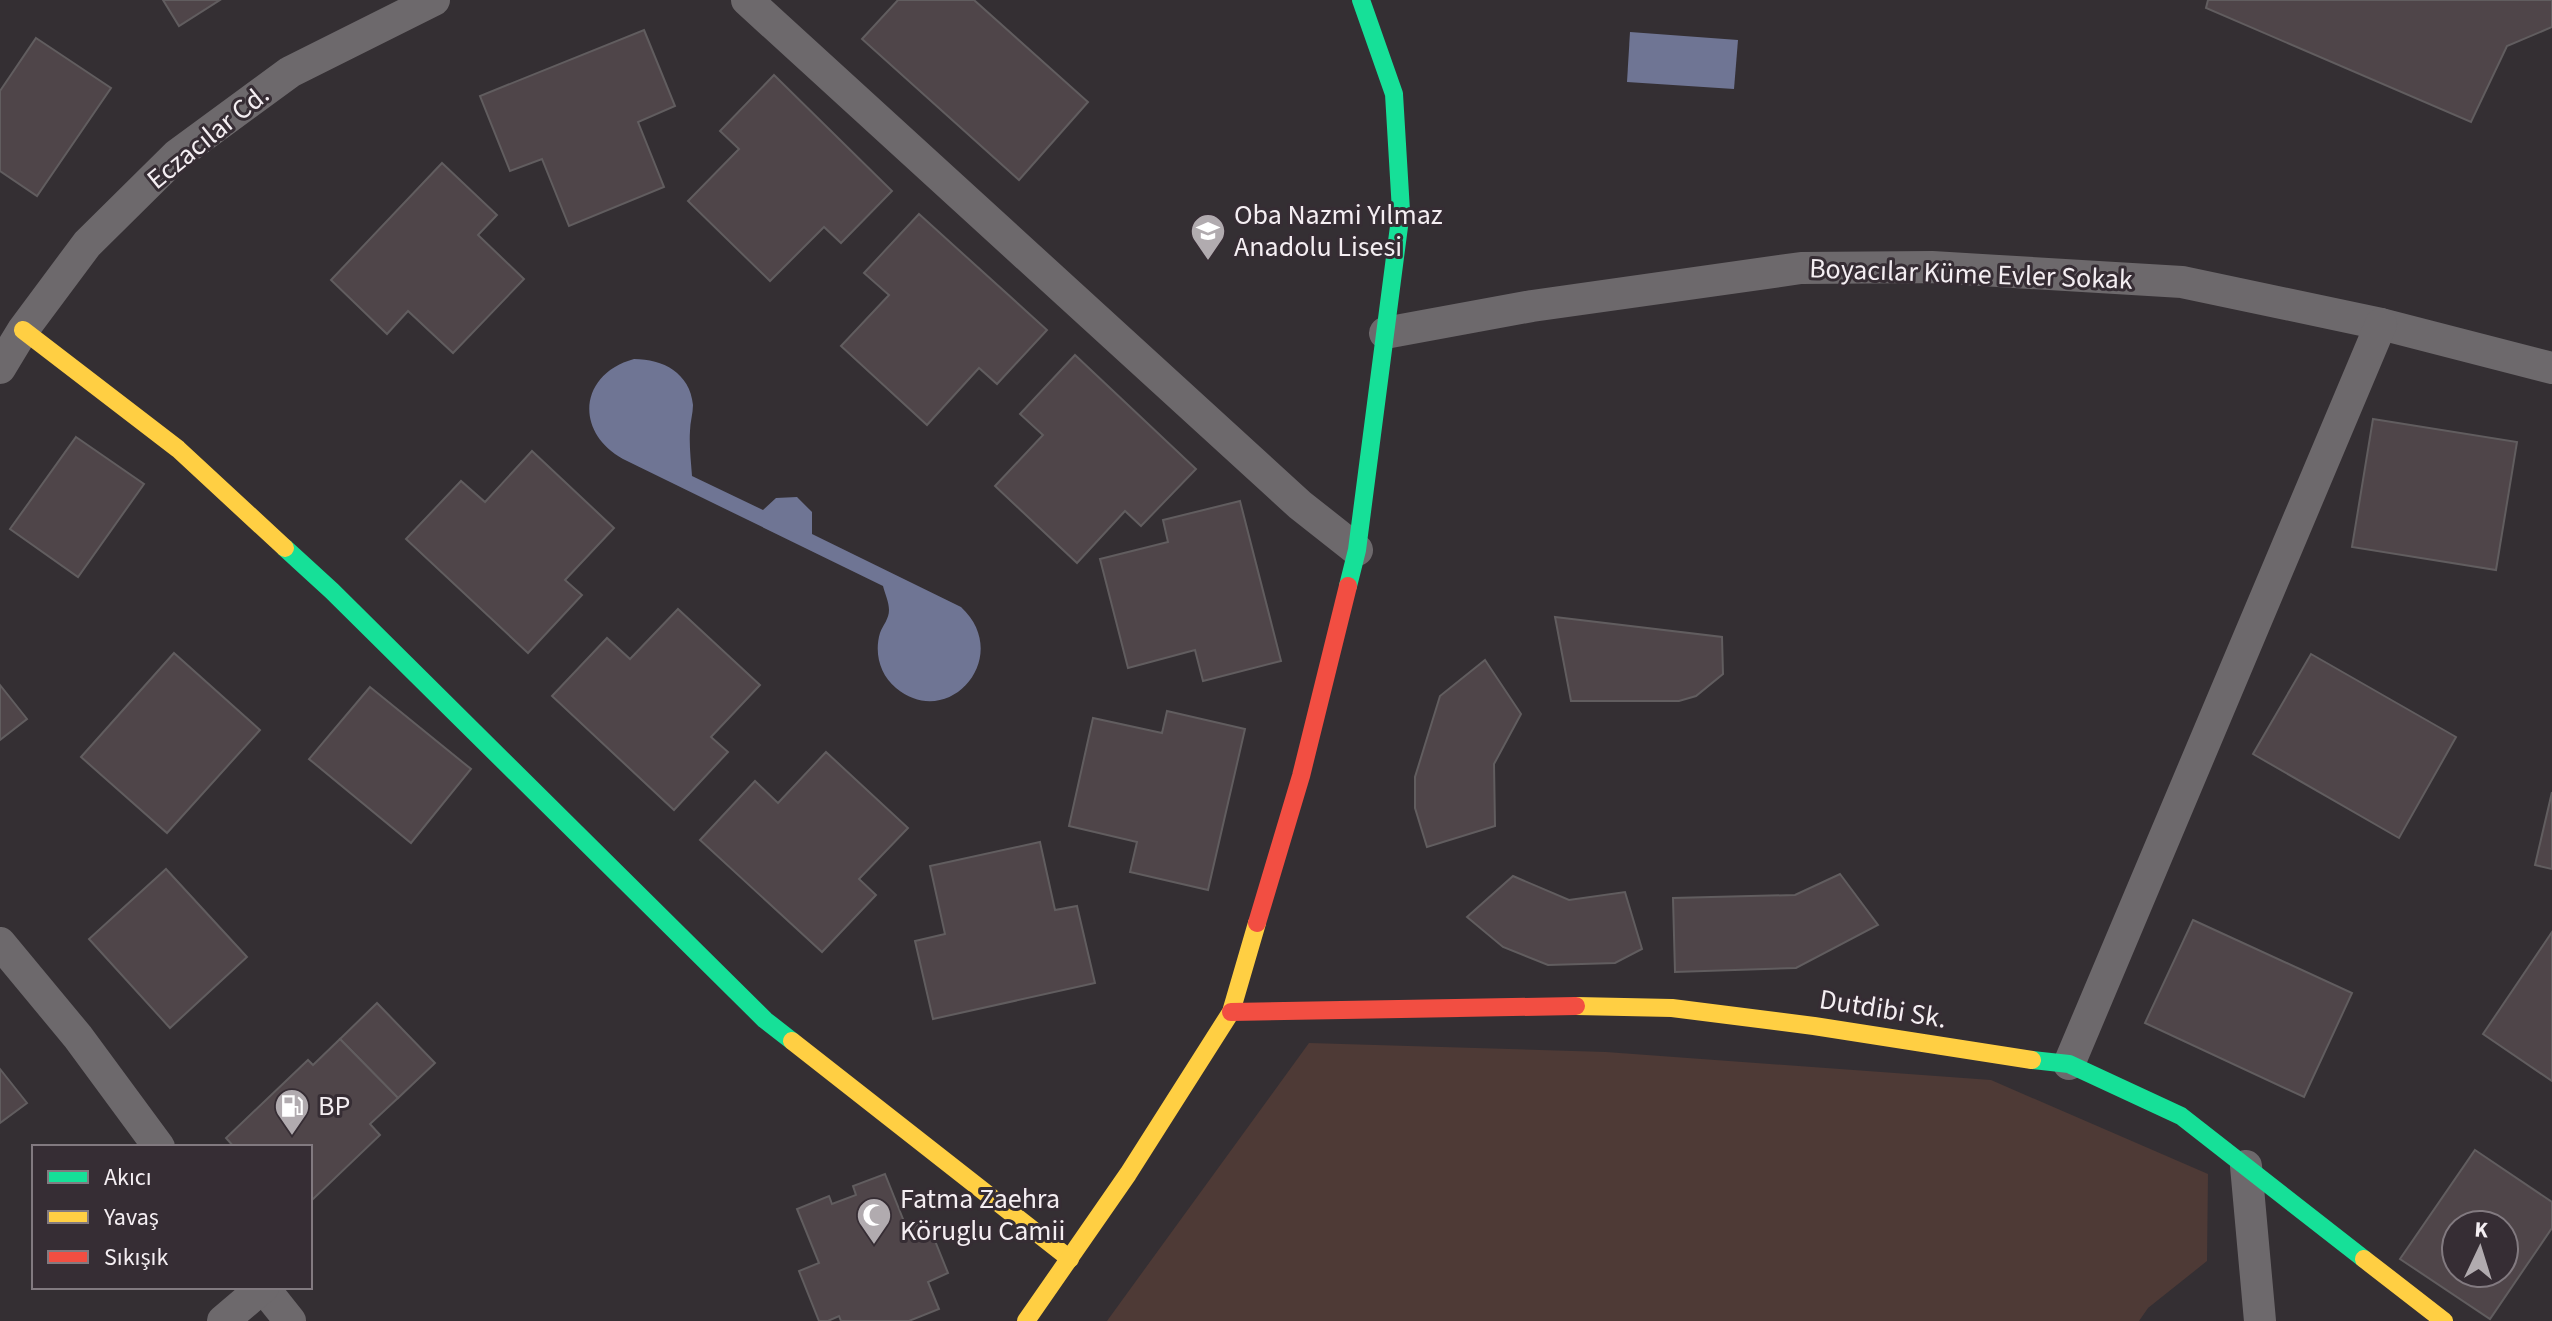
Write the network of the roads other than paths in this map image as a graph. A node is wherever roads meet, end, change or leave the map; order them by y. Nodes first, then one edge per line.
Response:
1 (434, 0) edge
2 (747, 0) edge
3 (1361, 0) edge
4 (2381, 324) junction
5 (23, 330) junction
6 (1385, 333) junction
7 (0, 368) edge
8 (2552, 368) edge
9 (1357, 550) junction
10 (0, 943) edge
11 (1231, 1012) junction
12 (2069, 1064) junction
13 (158, 1145) edge
14 (2246, 1166) junction
15 (1070, 1259) junction
16 (261, 1289) edge
17 (265, 1289) edge
18 (223, 1321) edge
19 (290, 1321) edge
20 (1026, 1321) edge
21 (2260, 1321) edge
22 (2444, 1321) edge

1 - 5 street, Eczacılar Cd.
2 - 9 street
3 - 6 street
4 - 6 street, Boyacılar Küme Evler Sokak
4 - 8 street, Boyacılar Küme Evler Sokak
4 - 12 street
5 - 7 street, Eczacılar Cd.
5 - 15 street
6 - 9 street
9 - 11 street
10 - 13 street
11 - 12 street, Dutdibi Sk.
11 - 15 street
12 - 14 street, Dutdibi Sk.
14 - 21 street
14 - 22 street, Dutdibi Sk.
15 - 20 street
16 - 18 street
17 - 19 street

